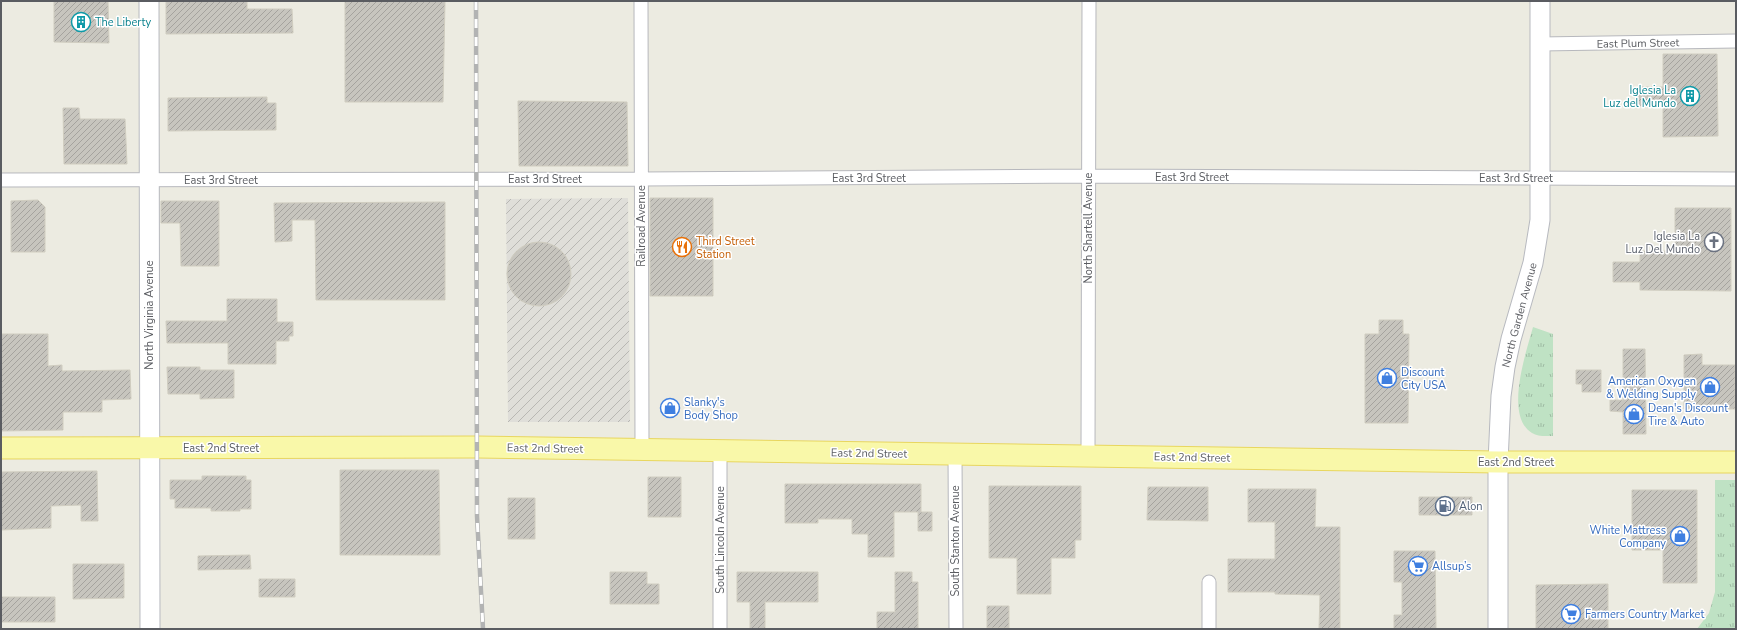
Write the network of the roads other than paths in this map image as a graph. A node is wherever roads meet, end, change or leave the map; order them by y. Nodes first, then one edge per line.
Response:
1 (149, 1) edge
2 (641, 1) edge
3 (1089, 1) edge
4 (1540, 1) edge
5 (1736, 42) edge
6 (1540, 44) junction
7 (1088, 176) junction
8 (641, 179) junction
9 (1540, 179) junction
10 (1736, 179) edge
11 (1, 180) edge
12 (149, 180) junction
13 (1, 448) edge
14 (149, 448) junction
15 (642, 450) junction
16 (720, 452) junction
17 (955, 454) junction
18 (1088, 456) junction
19 (1498, 462) junction
20 (1736, 462) edge
21 (1208, 582) dead end
22 (150, 629) edge
23 (720, 629) edge
24 (956, 629) edge
25 (1209, 629) edge
26 (1498, 629) edge

1 - 12 street, North Virginia Avenue
2 - 8 street, Railroad Avenue
3 - 7 street, North Shartell Avenue
4 - 6 street, North Garden Avenue
5 - 6 street, East Plum Street
6 - 9 street, North Garden Avenue
7 - 8 street, East 3rd Street
7 - 9 street, East 3rd Street
7 - 18 street, North Shartell Avenue
8 - 12 street, East 3rd Street
8 - 15 street, Railroad Avenue
9 - 10 street, East 3rd Street
9 - 19 street, North Garden Avenue
11 - 12 street, East 3rd Street
12 - 14 street, North Virginia Avenue
13 - 14 main road, East 2nd Street
14 - 15 main road, East 2nd Street
14 - 22 street, North Virginia Avenue
15 - 16 main road, East 2nd Street
16 - 17 main road, East 2nd Street
16 - 23 street, South Lincoln Avenue
17 - 18 main road, East 2nd Street
17 - 24 street, South Stanton Avenue
18 - 19 main road, East 2nd Street
19 - 20 main road, East 2nd Street
19 - 26 street, North Garden Avenue
21 - 25 street

